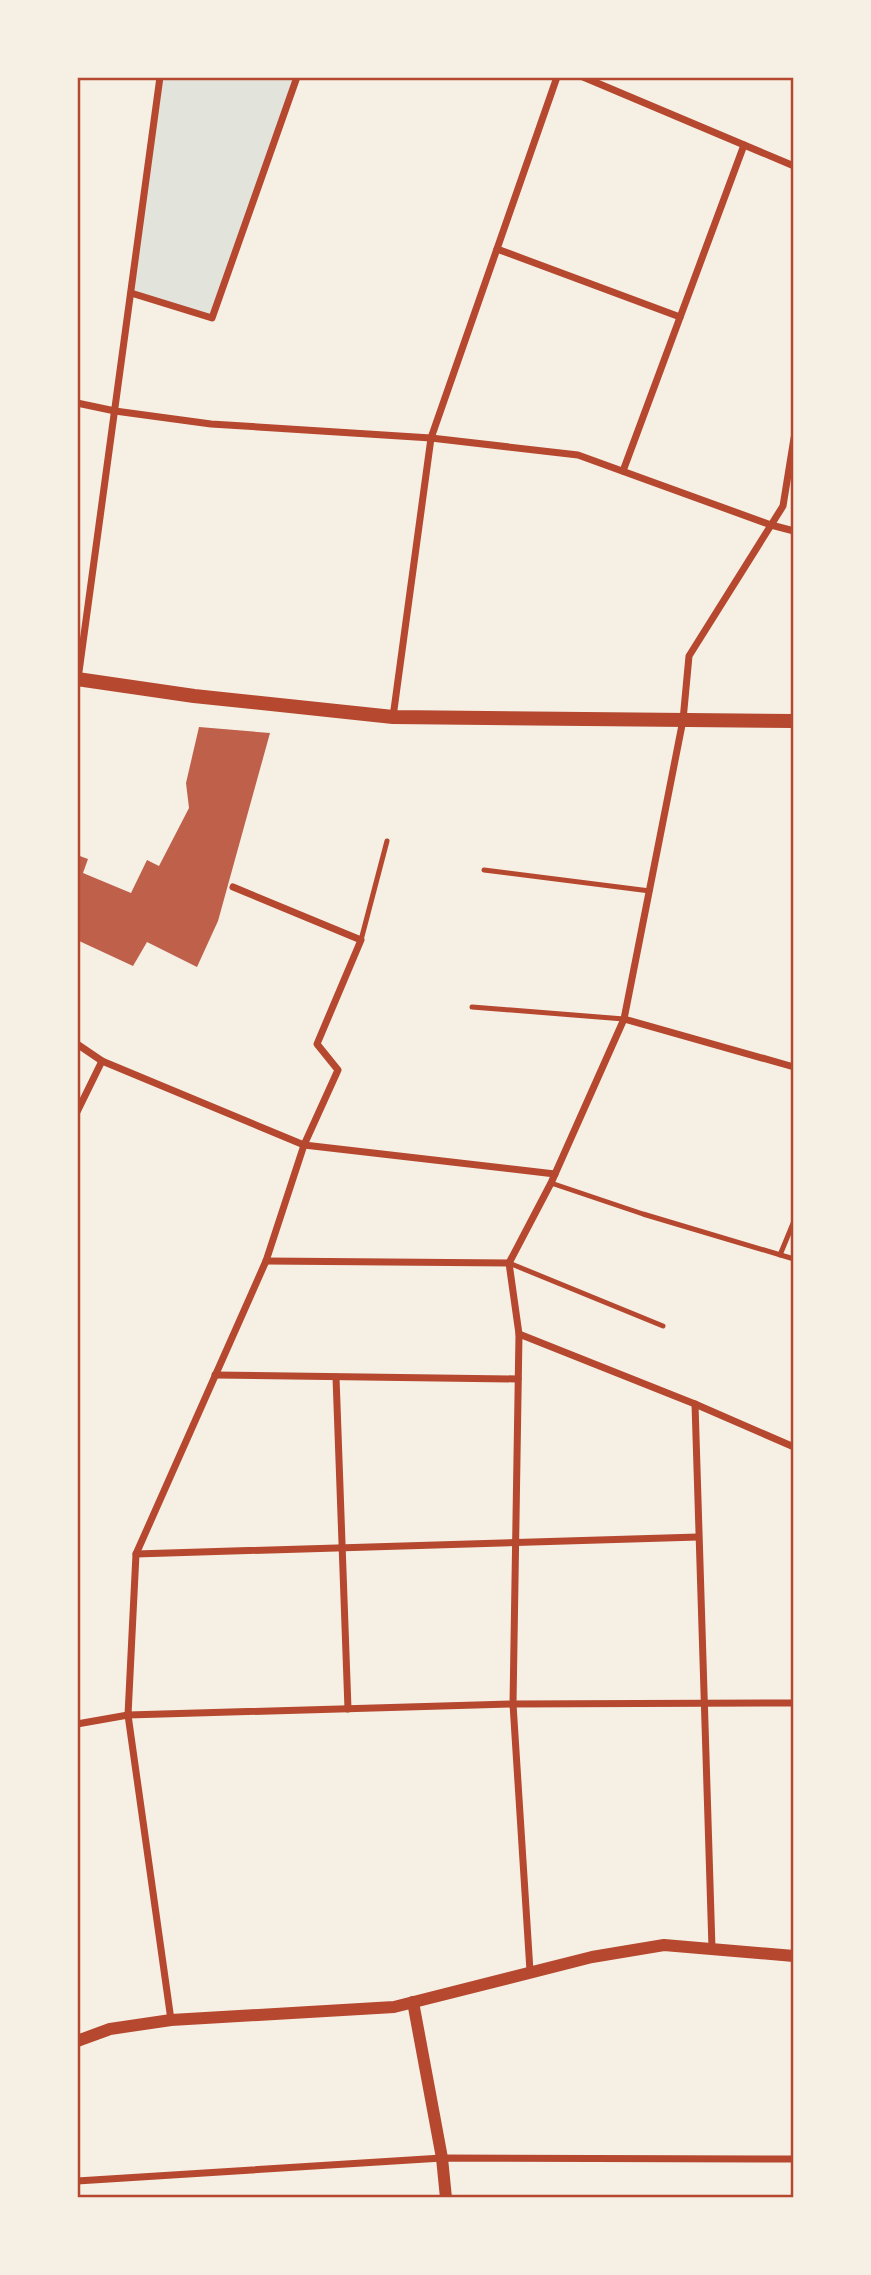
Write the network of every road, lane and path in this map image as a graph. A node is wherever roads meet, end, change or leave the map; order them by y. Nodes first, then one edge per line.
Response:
1 (160, 77) edge
2 (297, 77) edge
3 (557, 77) edge
4 (583, 77) edge
5 (744, 145) junction
6 (794, 166) edge
7 (498, 249) junction
8 (131, 293) junction
9 (680, 317) junction
10 (77, 403) edge
11 (115, 411) junction
12 (431, 438) junction
13 (794, 438) edge
14 (624, 471) junction
15 (771, 525) junction
16 (794, 531) edge
17 (78, 679) edge
18 (393, 717) junction
19 (683, 720) junction
20 (794, 721) edge
21 (387, 841) dead end
22 (484, 870) dead end
23 (233, 887) dead end
24 (650, 891) junction
25 (361, 940) junction
26 (472, 1007) dead end
27 (624, 1019) junction
28 (77, 1044) edge
29 (102, 1061) junction
30 (794, 1067) edge
31 (77, 1112) edge
32 (304, 1145) junction
33 (555, 1174) junction
34 (551, 1184) junction
35 (794, 1221) edge
36 (780, 1255) junction
37 (794, 1259) edge
38 (266, 1261) junction
39 (509, 1263) junction
40 (663, 1326) dead end
41 (519, 1334) junction
42 (215, 1375) junction
43 (336, 1377) junction
44 (518, 1379) junction
45 (695, 1405) junction
46 (794, 1447) edge
47 (698, 1537) junction
48 (516, 1543) junction
49 (342, 1547) junction
50 (135, 1554) junction
51 (794, 1703) edge
52 (513, 1704) junction
53 (703, 1704) junction
54 (348, 1709) junction
55 (128, 1715) junction
56 (77, 1724) edge
57 (712, 1948) junction
58 (794, 1956) edge
59 (530, 1972) junction
60 (413, 2002) junction
61 (172, 2020) junction
62 (77, 2041) edge
63 (442, 2158) junction
64 (794, 2159) edge
65 (77, 2180) edge
66 (446, 2198) edge

1 - 8 street
2 - 8 street
3 - 7 street
4 - 5 street
5 - 6 street
5 - 9 street
7 - 9 street
7 - 12 street
8 - 11 street
9 - 14 street
10 - 11 street
11 - 12 street
11 - 17 street
12 - 14 street
12 - 18 street
13 - 15 street
14 - 15 street
15 - 16 street
15 - 19 street
17 - 18 main road
18 - 19 main road
19 - 20 main road
19 - 24 street
21 - 25 lane
22 - 24 lane
23 - 25 street
24 - 27 street
25 - 32 street
26 - 27 lane
27 - 30 street
27 - 33 street
28 - 29 street
29 - 31 street
29 - 32 street
32 - 33 street
32 - 38 street
33 - 34 street
34 - 36 lane
34 - 39 street
35 - 36 lane
36 - 37 lane
38 - 39 street
38 - 42 street
39 - 40 lane
39 - 41 street
41 - 44 street
41 - 45 street
42 - 43 street
42 - 50 street
43 - 44 street
43 - 49 street
44 - 48 street
45 - 46 street
45 - 47 street
47 - 48 street
47 - 53 street
48 - 49 street
48 - 52 street
49 - 50 street
49 - 54 street
50 - 55 street
51 - 53 street
52 - 53 street
52 - 54 street
52 - 59 street
53 - 57 street
54 - 55 street
55 - 56 street
55 - 61 street
57 - 58 street
57 - 59 street
59 - 60 street
60 - 61 street
60 - 63 street
61 - 62 street
63 - 64 street
63 - 65 street
63 - 66 street

